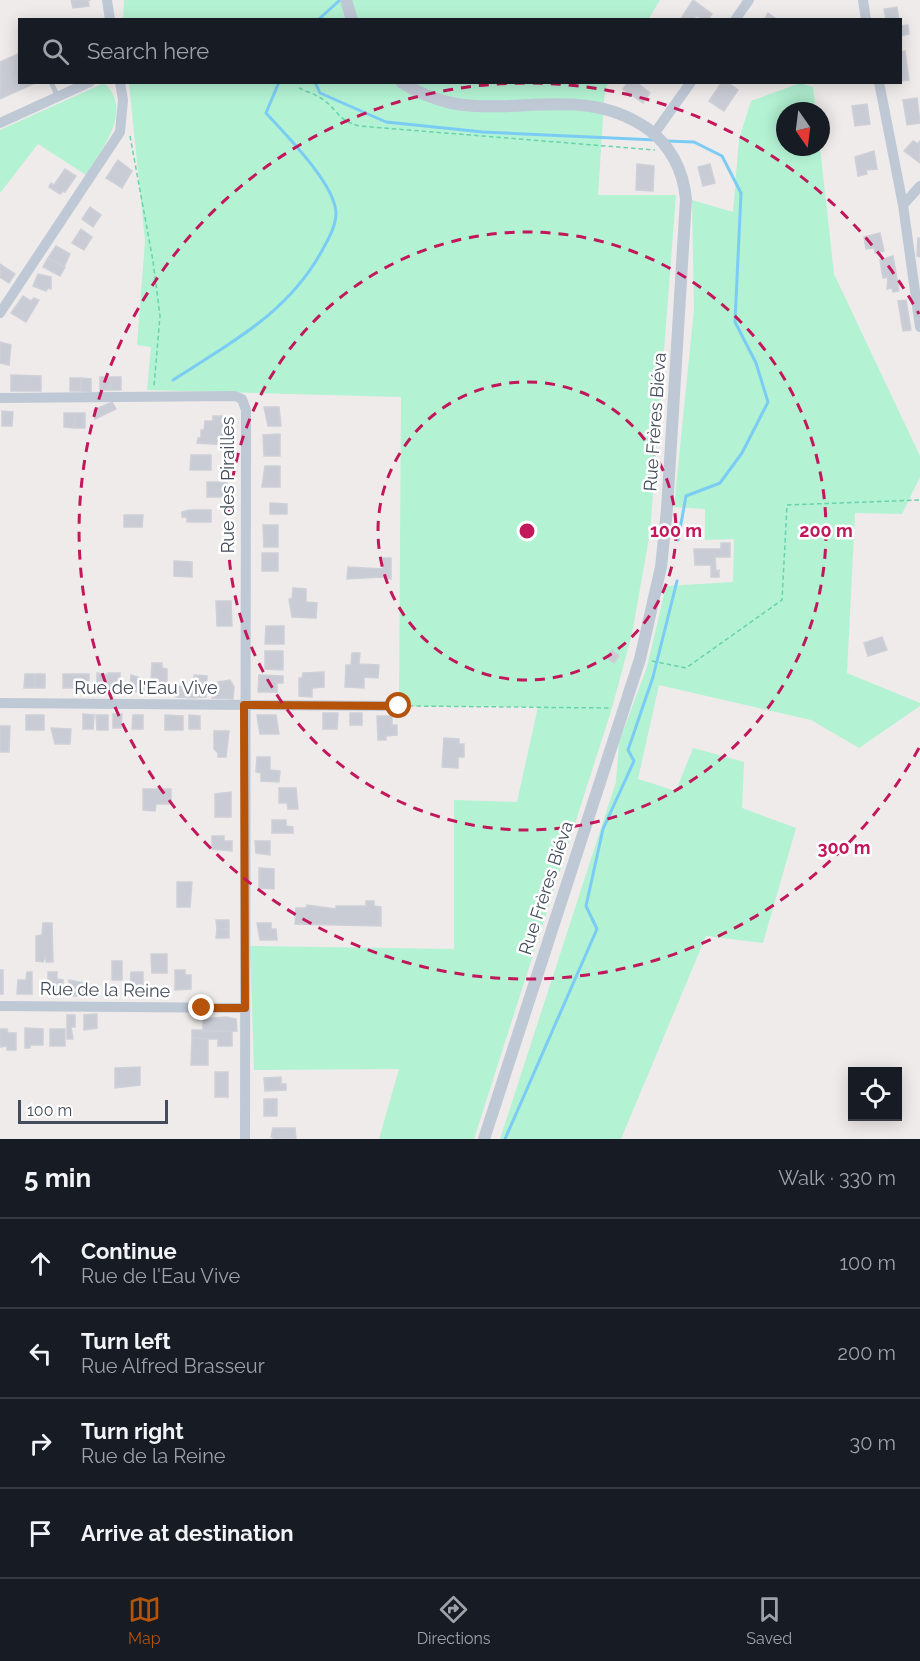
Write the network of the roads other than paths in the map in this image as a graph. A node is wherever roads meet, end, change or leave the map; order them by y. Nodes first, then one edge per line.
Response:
1 (107, 0) edge
2 (346, 0) edge
3 (749, 0) edge
4 (863, 0) edge
5 (110, 18) edge
6 (351, 18) edge
7 (736, 18) edge
8 (867, 18) edge
9 (52, 84) edge
10 (86, 84) edge
11 (120, 84) edge
12 (404, 84) edge
13 (690, 84) edge
14 (879, 84) edge
15 (58, 97) junction
16 (0, 123) edge
17 (655, 134) junction
18 (920, 186) edge
19 (903, 205) junction
20 (0, 313) edge
21 (920, 327) edge
22 (0, 398) edge
23 (0, 704) edge
24 (244, 705) junction
25 (399, 706) road end
26 (0, 1006) edge
27 (245, 1008) junction
28 (245, 1139) edge
29 (484, 1139) edge

1 - 5 street
2 - 6 street
3 - 7 street
4 - 8 street
9 - 15 lane
10 - 15 street
11 - 20 street
12 - 17 street, Rue Frères Biéva
13 - 17 street
14 - 19 street
15 - 16 street
17 - 29 street, Rue Frères Biéva
18 - 19 street
19 - 21 street
22 - 24 street, Rue des Pirailles
23 - 24 street, Rue de l'Eau Vive
24 - 25 street, Rue de l'Eau Vive
24 - 27 street
26 - 27 street, Rue de la Reine
27 - 28 street

